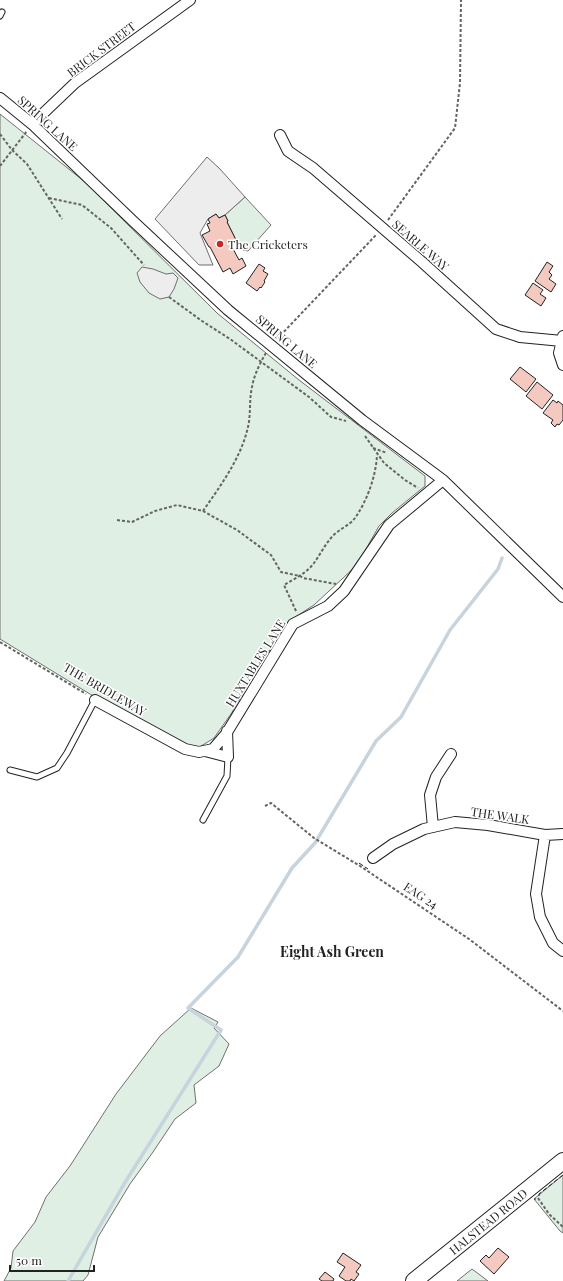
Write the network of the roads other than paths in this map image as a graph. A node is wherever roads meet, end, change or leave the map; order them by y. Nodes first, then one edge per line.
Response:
1 (190, 0) edge
2 (0, 98) edge
3 (32, 124) junction
4 (280, 135) dead end
5 (562, 338) edge
6 (563, 365) edge
7 (443, 480) junction
8 (563, 597) edge
9 (96, 700) joint
10 (227, 731) junction
11 (202, 751) junction
12 (451, 754) dead end
13 (228, 757) junction
14 (10, 770) dead end
15 (203, 820) dead end
16 (433, 827) junction
17 (563, 834) edge
18 (545, 835) junction
19 (374, 858) dead end
20 (563, 951) edge
21 (563, 1161) edge
22 (414, 1281) edge

1 - 3 street, BRICK STREET
2 - 3 street, SPRING LANE
3 - 7 street, SPRING LANE
4 - 5 street, SEARLE WAY
5 - 6 street
7 - 8 street, SPRING LANE
7 - 10 street, HUXTABLES LANE
9 - 11 street, THE BRIDLEWAY
9 - 14 lane
10 - 11 street, HUXTABLES LANE
10 - 13 street
11 - 13 street
12 - 16 street
13 - 15 lane
16 - 18 street, THE WALK
16 - 19 street, THE WALK
17 - 18 street, THE WALK
18 - 20 street
21 - 22 main road, HALSTEAD ROAD

